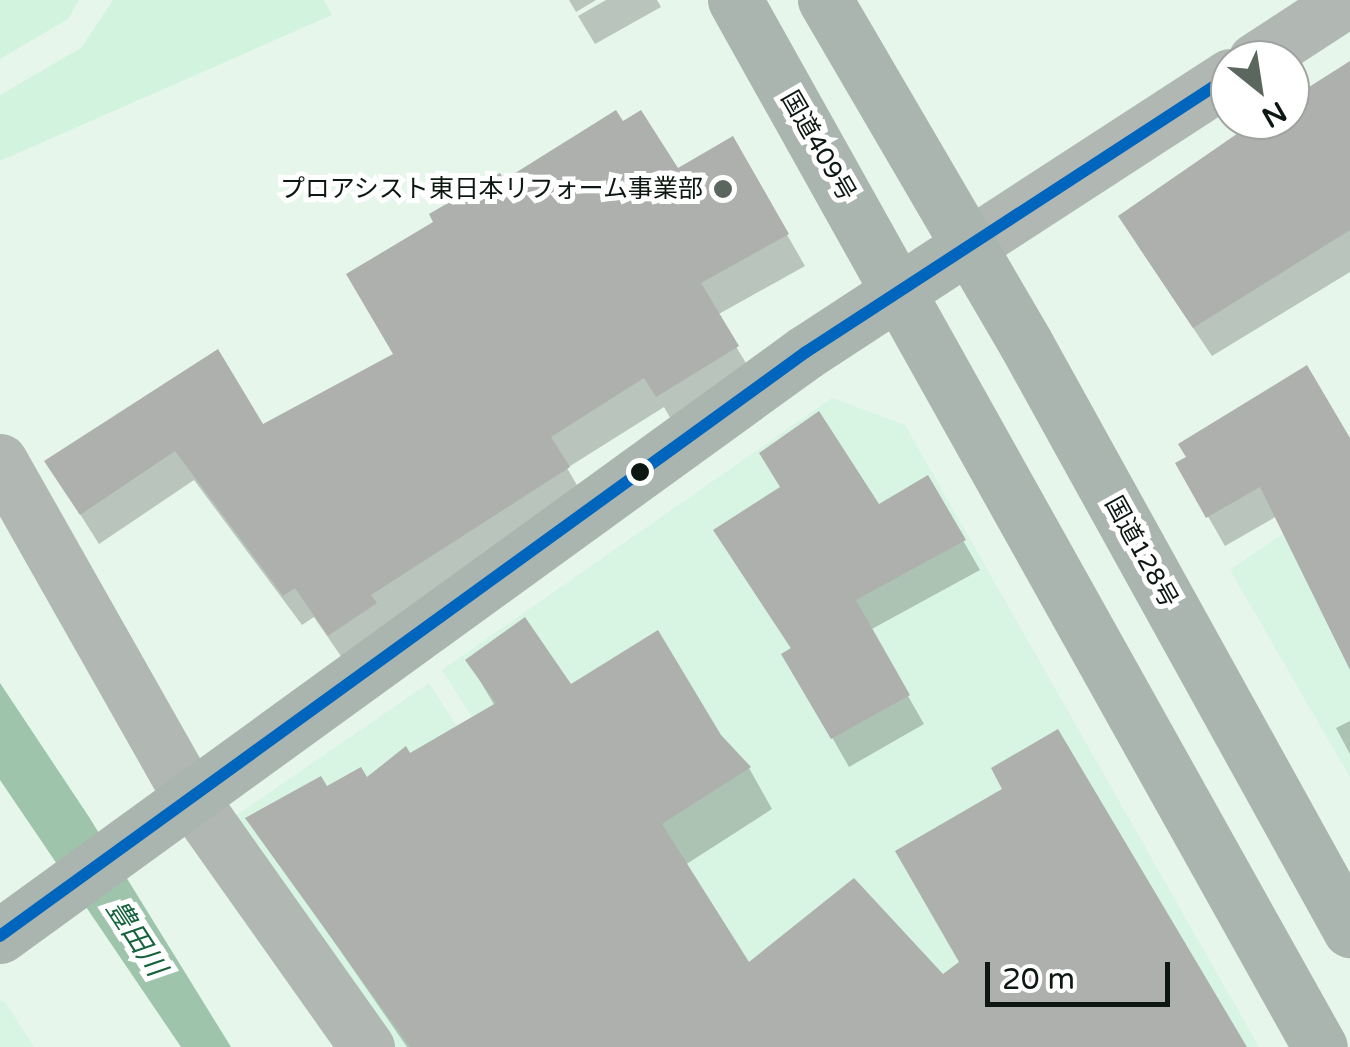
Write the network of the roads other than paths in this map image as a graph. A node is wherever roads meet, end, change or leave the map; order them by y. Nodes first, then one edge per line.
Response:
1 (735, 0) edge
2 (825, 0) edge
3 (1348, 0) edge
4 (1286, 40) edge
5 (1210, 89) edge
6 (968, 246) junction
7 (900, 292) junction
8 (0, 461) edge
9 (184, 805) junction
10 (1350, 930) edge
11 (2, 935) edge
12 (367, 1047) edge
13 (1320, 1047) edge

1 - 7 highway, 国道409号
2 - 6 highway
3 - 4 street
5 - 6 street
6 - 7 highway
6 - 10 highway, 国道128号
7 - 9 highway
7 - 13 highway
8 - 9 street
9 - 11 highway
9 - 12 street

